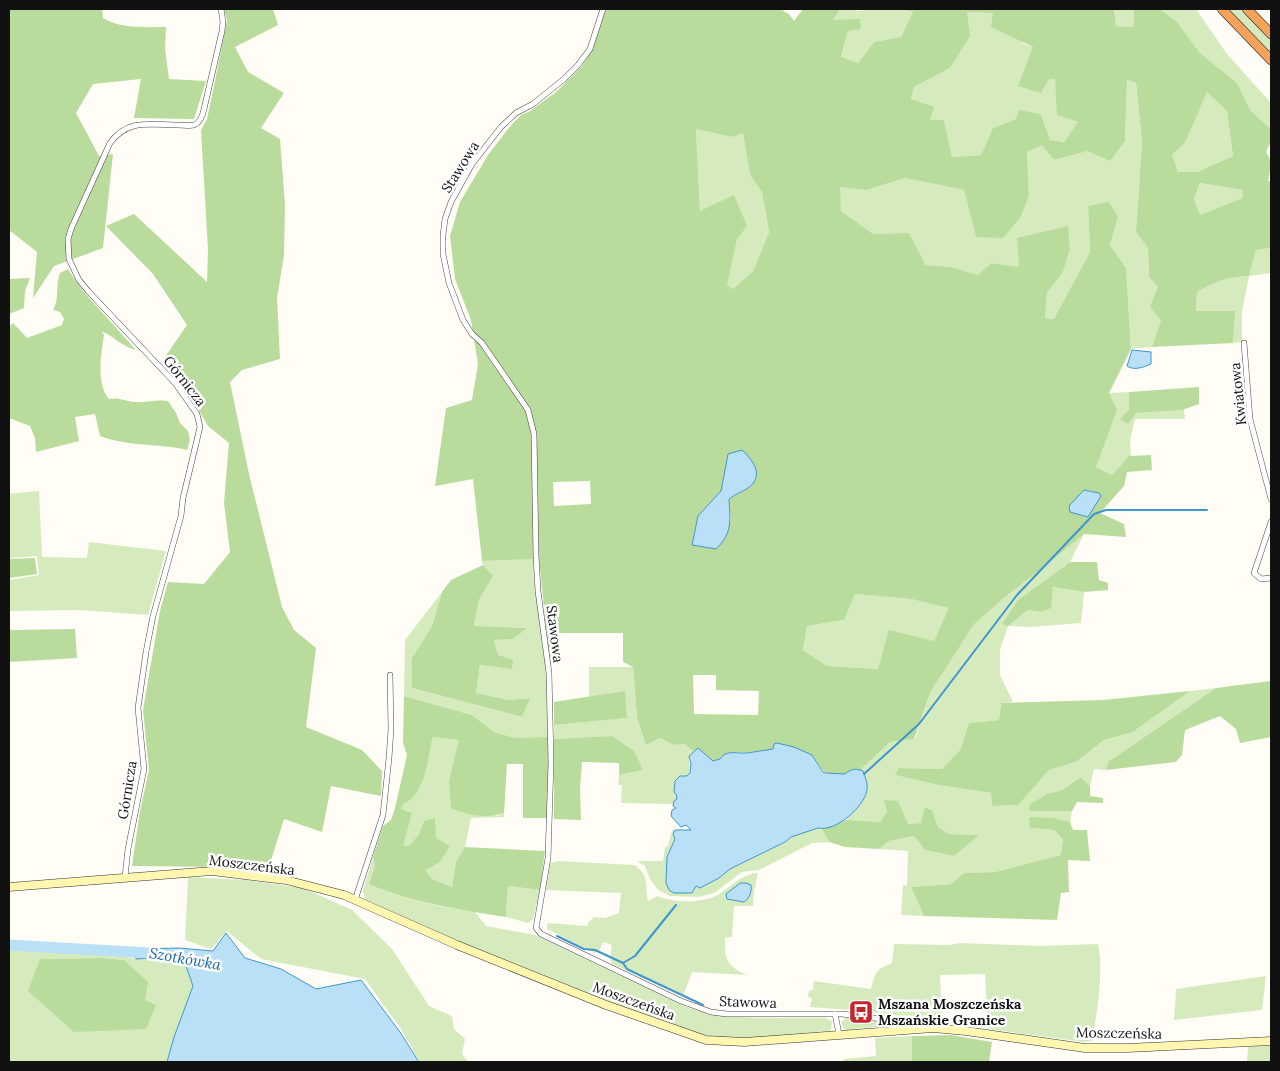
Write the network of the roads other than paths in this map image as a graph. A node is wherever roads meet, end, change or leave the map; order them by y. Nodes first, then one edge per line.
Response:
1 (221, 9) edge
2 (603, 9) edge
3 (1222, 9) edge
4 (1247, 9) edge
5 (1271, 34) edge
6 (1271, 60) edge
7 (1244, 343) dead end
8 (1271, 499) edge
9 (1271, 522) edge
10 (1271, 578) edge
11 (390, 676) dead end
12 (124, 877) junction
13 (9, 887) edge
14 (355, 900) junction
15 (835, 1014) junction
16 (933, 1028) junction
17 (839, 1034) junction
18 (1271, 1041) edge

1 - 12 street, Górnicza
2 - 15 street, Stawowa
3 - 6 highway
4 - 5 highway
7 - 8 street, Kwiatowa
9 - 10 street
11 - 14 street
12 - 13 street, Moszczeńska
12 - 14 street, Moszczeńska
14 - 17 street, Moszczeńska
15 - 16 street, Stawowa
15 - 17 street
16 - 17 street, Moszczeńska
16 - 18 street, Moszczeńska

